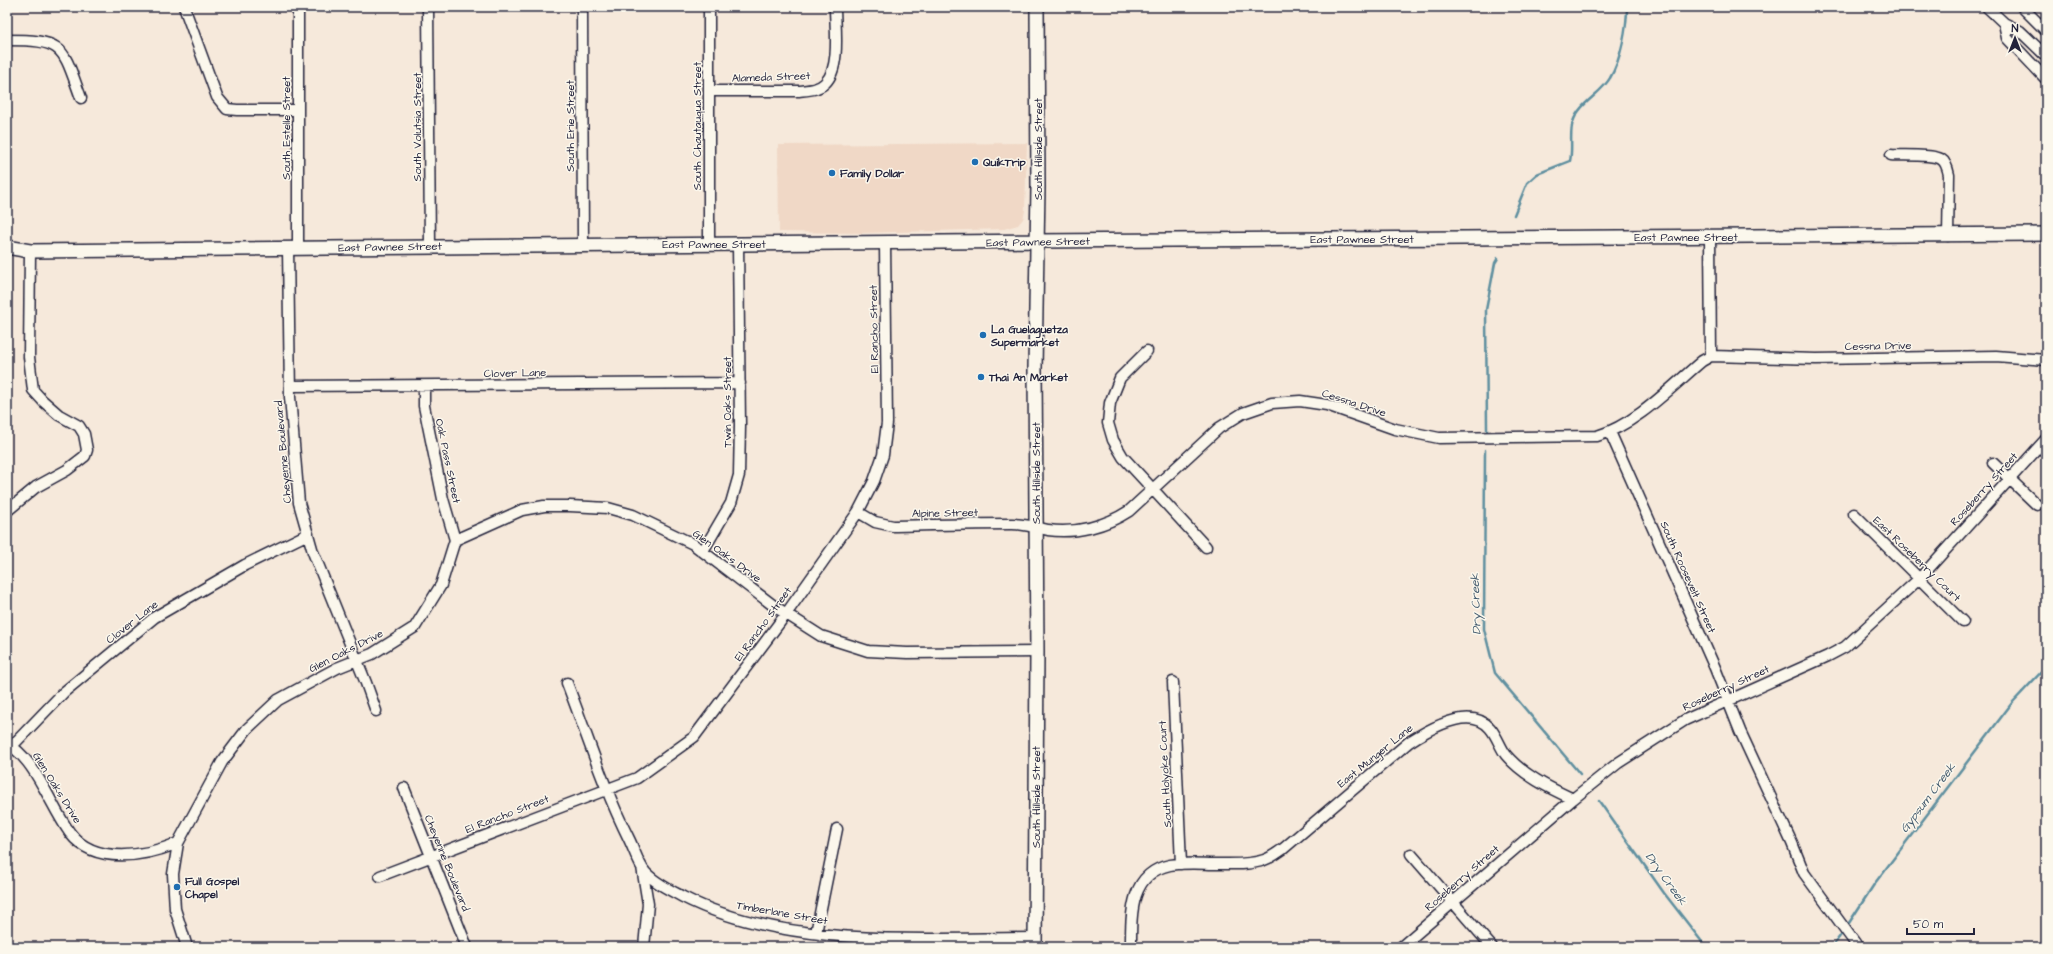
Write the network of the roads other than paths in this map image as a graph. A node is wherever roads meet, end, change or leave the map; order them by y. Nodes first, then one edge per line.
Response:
1 (184, 7) edge
2 (298, 7) edge
3 (428, 7) edge
4 (582, 7) edge
5 (709, 7) edge
6 (835, 7) edge
7 (1037, 7) edge
8 (1987, 7) edge
9 (2022, 7) edge
10 (2004, 23) junction
11 (2046, 31) edge
12 (7, 40) edge
13 (2046, 56) edge
14 (2046, 79) edge
15 (709, 90) junction
16 (80, 98) dead end
17 (298, 110) junction
18 (1891, 155) dead end
19 (2046, 234) edge
20 (1948, 236) junction
21 (1710, 237) junction
22 (1037, 241) junction
23 (709, 244) junction
24 (738, 244) junction
25 (885, 244) junction
26 (583, 245) junction
27 (7, 247) edge
28 (430, 247) junction
29 (293, 248) junction
30 (30, 251) junction
31 (7, 256) edge
32 (1147, 351) dead end
33 (1711, 356) junction
34 (2046, 360) edge
35 (740, 383) junction
36 (290, 386) junction
37 (424, 386) junction
38 (1610, 432) junction
39 (2046, 439) edge
40 (1993, 463) dead end
41 (2009, 479) junction
42 (1153, 489) junction
43 (2037, 505) dead end
44 (7, 511) edge
45 (858, 512) junction
46 (1854, 514) dead end
47 (1036, 527) junction
48 (308, 534) junction
49 (455, 540) junction
50 (1206, 547) dead end
51 (703, 551) junction
52 (1920, 578) junction
53 (786, 614) junction
54 (1963, 622) dead end
55 (1037, 652) junction
56 (357, 660) junction
57 (1173, 682) dead end
58 (567, 683) dead end
59 (1729, 702) junction
60 (376, 711) dead end
61 (10, 745) edge
62 (404, 788) dead end
63 (607, 789) junction
64 (1573, 799) junction
65 (837, 829) dead end
66 (178, 843) junction
67 (1411, 854) dead end
68 (432, 856) junction
69 (1181, 864) junction
70 (641, 865) junction
71 (380, 876) dead end
72 (1453, 902) junction
73 (816, 932) junction
74 (1035, 943) edge
75 (187, 947) edge
76 (467, 947) edge
77 (644, 947) edge
78 (1131, 947) edge
79 (1401, 947) edge
80 (1492, 947) edge
81 (1858, 947) edge

1 - 17 street
2 - 17 street, South Estelle Street
3 - 28 street, South Volutsia Street
4 - 26 street, South Erie Street
5 - 15 street, South Chautauqua Street
6 - 15 street, Alameda Street
7 - 22 main road, South Hillside Street
8 - 10 street
9 - 11 street
10 - 13 street
10 - 14 street
12 - 16 street
15 - 23 street, South Chautauqua Street
17 - 29 street, South Estelle Street
18 - 20 street
19 - 20 main road, East Pawnee Street
20 - 21 main road, East Pawnee Street
21 - 22 main road, East Pawnee Street
21 - 33 street
22 - 25 main road, East Pawnee Street
22 - 47 main road, South Hillside Street
23 - 24 main road, East Pawnee Street
23 - 26 main road, East Pawnee Street
24 - 25 main road, East Pawnee Street
24 - 35 street, Twin Oaks Street
25 - 45 street, El Rancho Street
26 - 28 main road, East Pawnee Street
27 - 30 main road, East Pawnee Street
28 - 29 main road, East Pawnee Street
29 - 30 main road, East Pawnee Street
29 - 36 street, Cheyenne Boulevard
30 - 31 main road, East Pawnee Street
30 - 44 street
32 - 42 street
33 - 34 street, Cessna Drive
33 - 38 street
35 - 37 street, Clover Lane
35 - 51 street, Twin Oaks Street
36 - 37 street, Clover Lane
36 - 48 street, Cheyenne Boulevard
37 - 49 street, Oak Pass Street
38 - 42 street, Cessna Drive
38 - 59 street, South Roosevelt Street
39 - 41 street, Roseberry Street
40 - 41 street
41 - 43 street
41 - 52 street, Roseberry Street
42 - 47 street, Cessna Drive
42 - 50 street
45 - 47 street, Alpine Street
45 - 53 street, El Rancho Street
46 - 52 street, East Roseberry Court
47 - 55 main road, South Hillside Street
48 - 56 street, Cheyenne Boulevard
48 - 61 street, Clover Lane
49 - 51 street, Glen Oaks Drive
49 - 56 street, Glen Oaks Drive
51 - 53 street, Glen Oaks Drive
52 - 54 street, East Roseberry Court
52 - 59 street, Roseberry Street
53 - 55 street, Glen Oaks Drive
53 - 63 street, El Rancho Street
55 - 74 main road, South Hillside Street
56 - 60 street, Cheyenne Boulevard
56 - 66 street, Glen Oaks Drive
57 - 69 street, South Holyoke Court
58 - 63 street, Timberlane Street
59 - 64 street, Roseberry Street
59 - 81 street, South Roosevelt Street
61 - 66 street, Glen Oaks Drive
62 - 68 street, Cheyenne Boulevard
63 - 68 street, El Rancho Street
63 - 70 street, Timberlane Street
64 - 69 street, East Munger Lane
64 - 72 street, Roseberry Street
65 - 73 street
66 - 75 street
67 - 72 street
68 - 71 street, El Rancho Street
68 - 76 street, Cheyenne Boulevard
69 - 78 street, East Munger Lane
70 - 73 street, Timberlane Street
70 - 77 street
72 - 79 street, Roseberry Street
72 - 80 street
73 - 74 street, Timberlane Street

